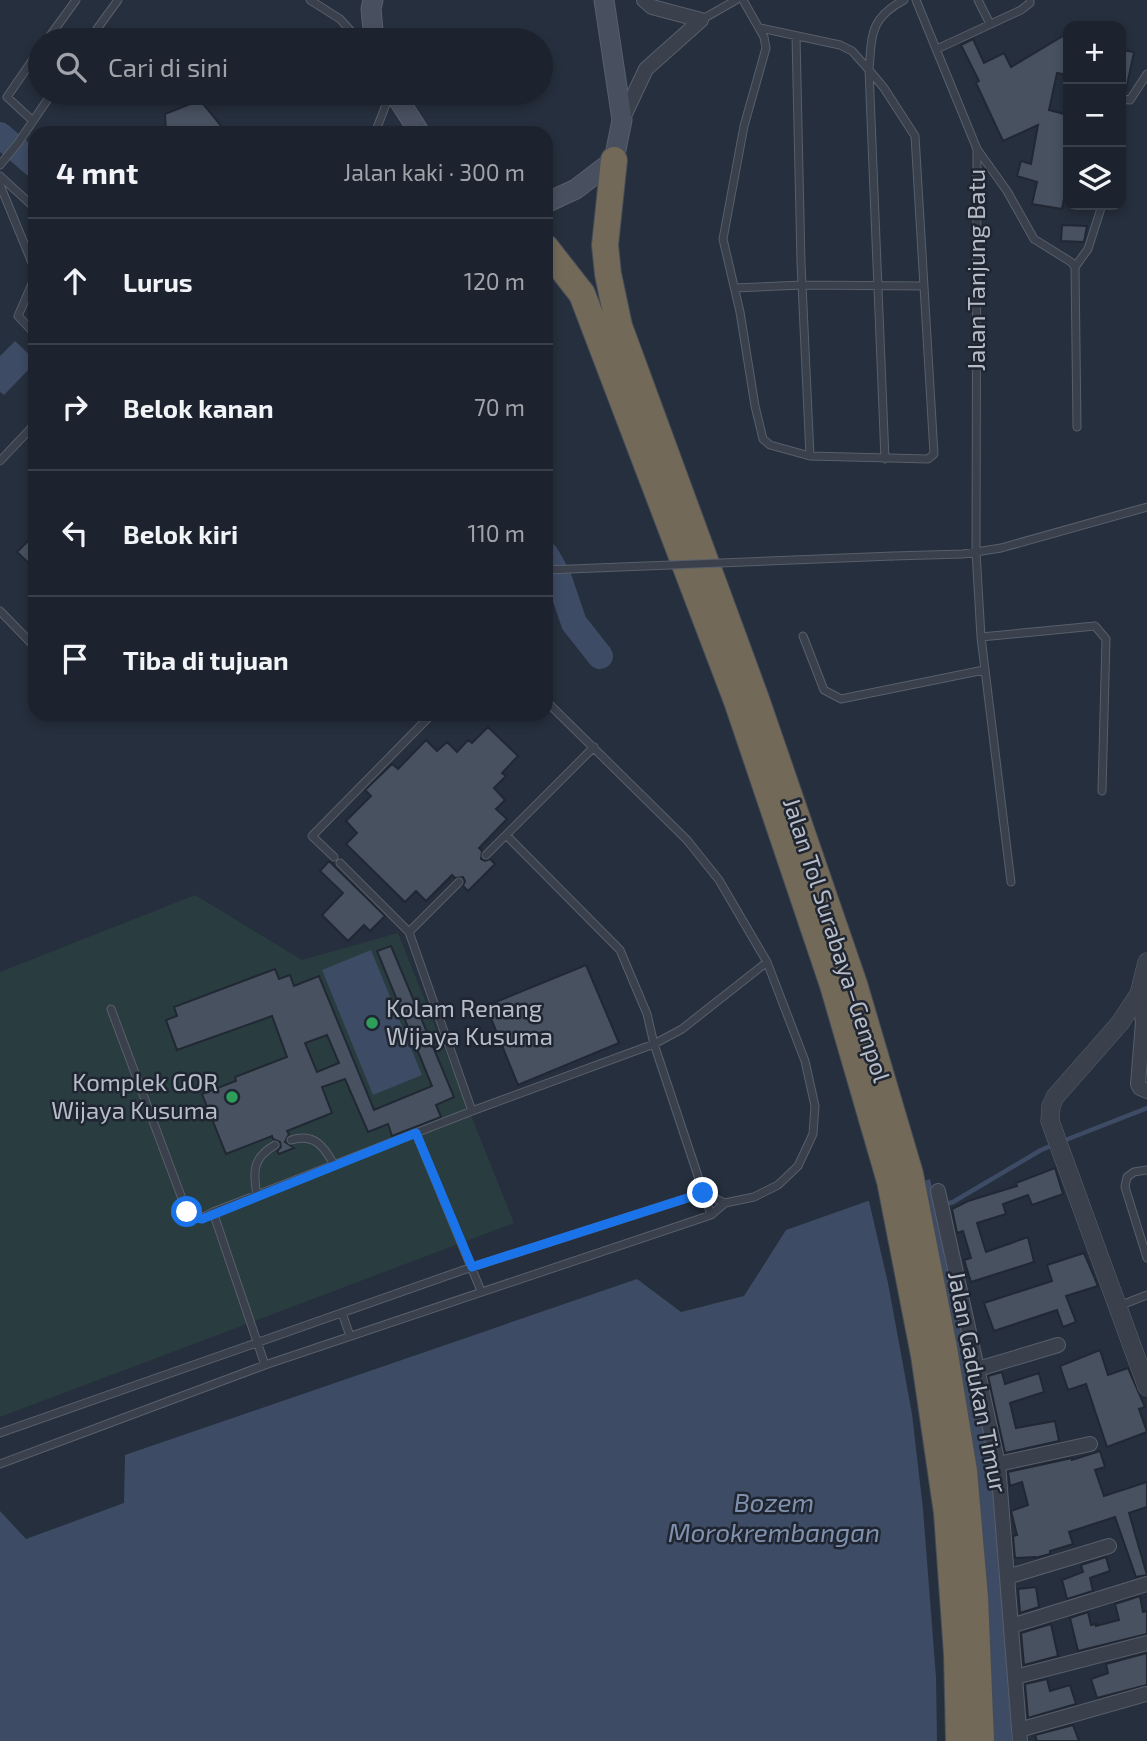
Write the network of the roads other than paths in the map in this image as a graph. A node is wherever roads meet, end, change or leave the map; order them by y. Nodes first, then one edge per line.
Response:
1 (76, 0) edge
2 (118, 0) edge
3 (310, 0) edge
4 (373, 0) edge
5 (604, 0) edge
6 (644, 0) edge
7 (736, 0) edge
8 (743, 0) edge
9 (904, 0) edge
10 (916, 0) edge
11 (978, 0) edge
12 (1030, 0) edge
13 (701, 20) junction
14 (990, 24) junction
15 (56, 28) edge
16 (98, 28) edge
17 (348, 28) edge
18 (372, 28) edge
19 (760, 28) junction
20 (796, 36) junction
21 (937, 49) junction
22 (28, 69) edge
23 (869, 70) junction
24 (1147, 74) edge
25 (1126, 100) edge
26 (44, 105) edge
27 (387, 105) edge
28 (401, 105) edge
29 (622, 120) junction
30 (33, 121) junction
31 (30, 126) edge
32 (378, 126) edge
33 (416, 126) edge
34 (28, 128) edge
35 (977, 149) junction
36 (614, 160) junction
37 (1, 164) edge
38 (0, 176) edge
39 (0, 185) edge
40 (553, 200) edge
41 (28, 202) edge
42 (1100, 210) edge
43 (28, 253) edge
44 (553, 256) edge
45 (1075, 267) junction
46 (802, 285) junction
47 (877, 286) junction
48 (924, 286) junction
49 (734, 288) junction
50 (28, 293) edge
51 (28, 327) edge
52 (1077, 427) dead end
53 (28, 431) edge
54 (810, 456) junction
55 (885, 459) junction
56 (0, 461) edge
57 (1147, 508) edge
58 (976, 552) junction
59 (553, 570) edge
60 (0, 611) edge
61 (803, 636) dead end
62 (981, 637) junction
63 (28, 640) edge
64 (985, 670) junction
65 (553, 708) edge
66 (425, 721) edge
67 (594, 747) junction
68 (1102, 791) dead end
69 (506, 835) junction
70 (486, 855) dead end
71 (334, 857) dead end
72 (340, 863) dead end
73 (459, 882) dead end
74 (1011, 882) dead end
75 (409, 932) junction
76 (767, 962) junction
77 (1147, 962) edge
78 (1139, 994) junction
79 (111, 1009) dead end
80 (654, 1044) junction
81 (1147, 1091) edge
82 (472, 1111) junction
83 (416, 1133) junction
84 (291, 1140) dead end
85 (275, 1145) dead end
86 (334, 1165) junction
87 (1147, 1170) edge
88 (900, 1178) junction
89 (703, 1193) junction
90 (257, 1195) junction
91 (939, 1199) dead end
92 (725, 1203) junction
93 (213, 1212) junction
94 (711, 1215) junction
95 (1147, 1258) edge
96 (472, 1267) junction
97 (481, 1291) junction
98 (1147, 1295) edge
99 (1118, 1306) junction
100 (342, 1313) junction
101 (350, 1336) junction
102 (257, 1343) junction
103 (1058, 1345) dead end
104 (265, 1365) junction
105 (978, 1369) junction
106 (1147, 1387) edge
107 (0, 1433) edge
108 (1090, 1444) dead end
109 (0, 1464) edge
110 (998, 1464) junction
111 (1109, 1546) dead end
112 (1007, 1577) junction
113 (1147, 1584) edge
114 (1011, 1626) junction
115 (1147, 1643) edge
116 (1015, 1678) junction
117 (1146, 1694) edge
118 (1019, 1735) edge
119 (959, 1741) edge
120 (981, 1741) edge

1 - 15 lane
2 - 16 lane
3 - 17 lane
4 - 18 main road
5 - 29 main road
6 - 13 street
7 - 13 lane
8 - 19 lane
9 - 23 lane
10 - 21 lane, Jalan Tanjung Batu
11 - 14 lane
12 - 14 lane
13 - 29 street
14 - 21 lane
19 - 20 lane
19 - 49 lane
20 - 23 lane
20 - 46 lane
21 - 35 lane, Jalan Tanjung Batu
22 - 30 lane
23 - 47 lane
23 - 48 lane
24 - 25 lane
26 - 30 lane
27 - 32 lane
28 - 33 main road
29 - 36 main road
30 - 31 lane
34 - 37 lane
35 - 45 lane
35 - 58 lane, Jalan Tanjung Batu
36 - 40 main road
36 - 88 highway, Jalan Tol Surabaya–Gempol
38 - 41 lane
39 - 43 lane
42 - 45 lane
44 - 88 highway, Jalan Tol Surabaya–Gempol
45 - 52 lane
46 - 47 lane
46 - 49 lane
46 - 54 lane
47 - 48 lane
47 - 55 lane
48 - 55 lane
49 - 54 lane
50 - 51 lane
53 - 56 lane
54 - 55 lane
57 - 58 lane
58 - 59 lane, bridge
58 - 62 lane, Jalan Tanjung Batu
60 - 63 lane
61 - 64 lane
62 - 64 lane, Jalan Tanjung Batu
62 - 68 lane
64 - 74 lane, Jalan Tanjung Batu
65 - 67 lane
66 - 71 lane
67 - 69 lane
67 - 76 lane
69 - 70 lane
69 - 80 lane
72 - 75 lane
73 - 75 lane
75 - 82 lane
76 - 80 lane
76 - 92 lane
77 - 78 street
78 - 81 street
78 - 99 street
79 - 93 lane
80 - 82 lane
80 - 89 lane
82 - 83 lane
83 - 86 lane
83 - 96 lane
84 - 86 lane
85 - 90 lane
86 - 90 lane
87 - 95 lane
88 - 119 highway, Jalan Tol Surabaya–Gempol
88 - 120 highway, Jalan Tol Surabaya–Gempol
89 - 92 lane
89 - 94 lane
89 - 96 lane
90 - 93 lane
91 - 105 street, Jalan Gadukan Timur
92 - 94 lane
93 - 102 lane
94 - 97 lane
96 - 97 lane
96 - 100 lane
97 - 101 lane
98 - 99 lane
99 - 106 street
100 - 101 lane
100 - 102 lane
101 - 104 lane
102 - 104 lane
102 - 107 lane
103 - 105 street
104 - 109 lane
105 - 110 street, Jalan Gadukan Timur
108 - 110 street
110 - 112 street, Jalan Gadukan Timur
111 - 112 street
112 - 114 street, Jalan Gadukan Timur
113 - 114 street
114 - 116 street, Jalan Gadukan Timur
115 - 116 street
116 - 118 street, Jalan Gadukan Timur
117 - 118 street

